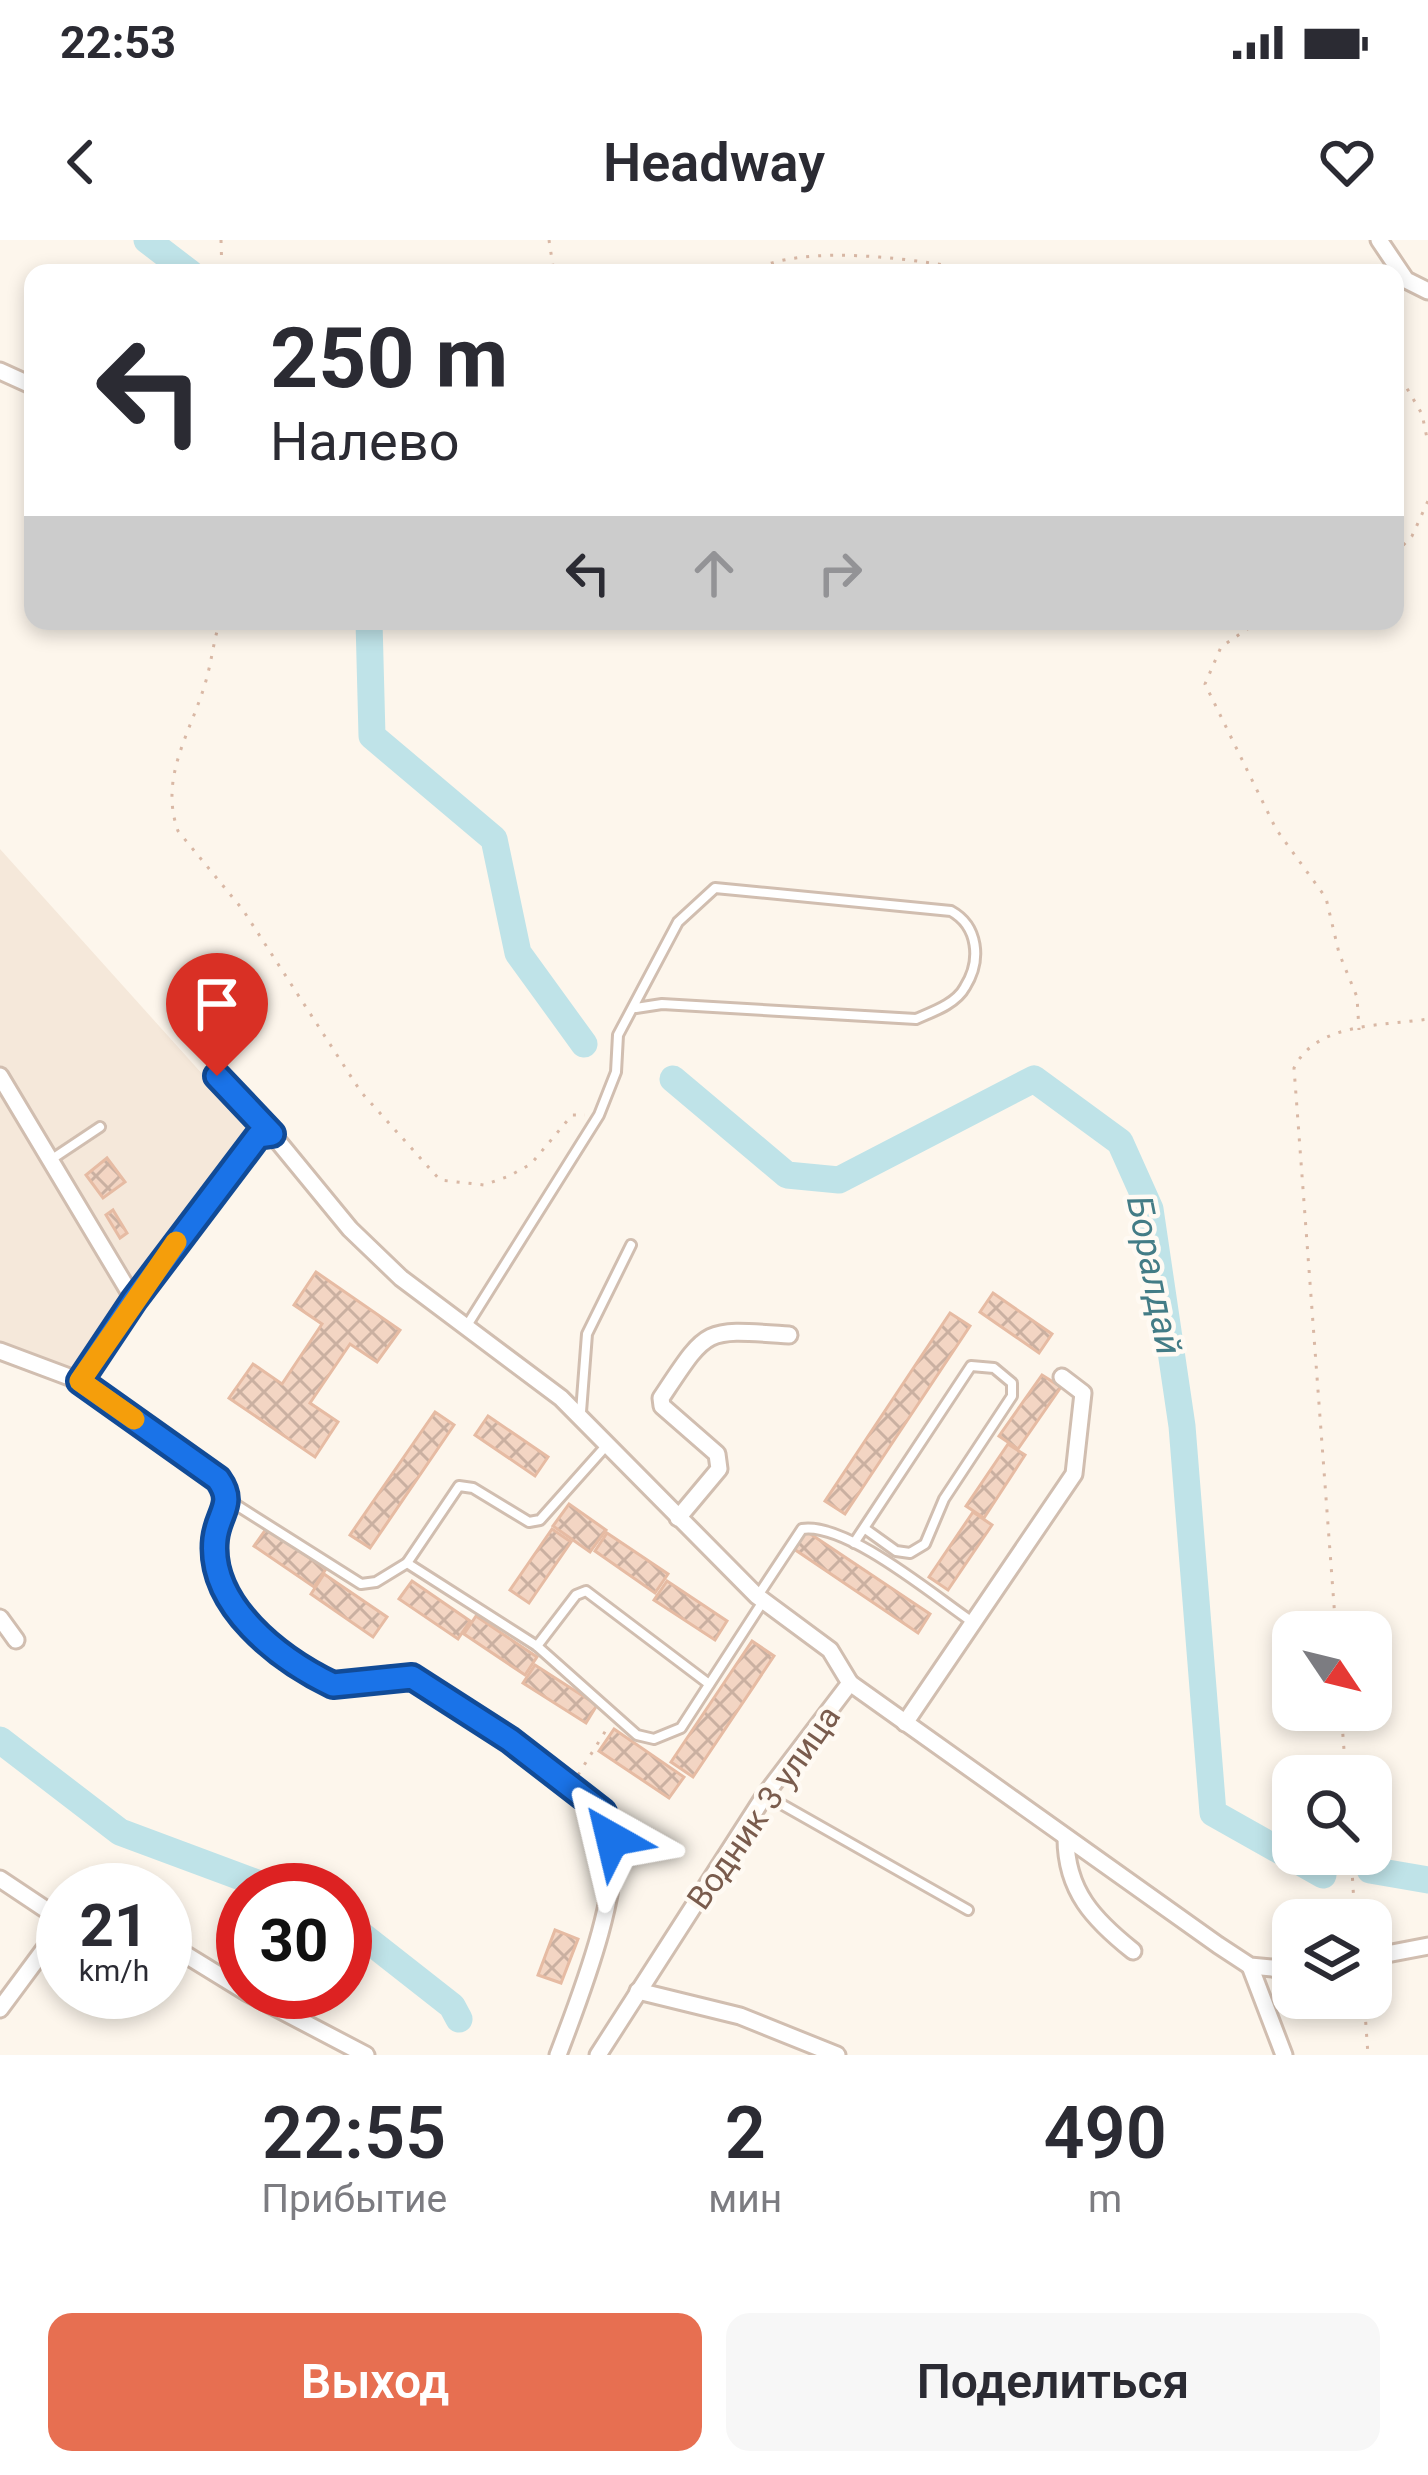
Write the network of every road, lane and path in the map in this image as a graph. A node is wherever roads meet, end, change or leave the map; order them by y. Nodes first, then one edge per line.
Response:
1 (768, 264) edge
2 (919, 264) edge
3 (1404, 383) edge
4 (1428, 443) edge
5 (1428, 501) edge
6 (1404, 542) edge
7 (217, 630) edge
8 (1246, 630) edge
9 (636, 1009) junction
10 (1428, 1019) edge
11 (1358, 1030) junction
12 (0, 1076) edge
13 (217, 1076) dead end
14 (598, 1115) junction
15 (100, 1127) dead end
16 (272, 1134) junction
17 (51, 1160) junction
18 (631, 1245) dead end
19 (134, 1300) junction
20 (465, 1327) junction
21 (789, 1335) dead end
22 (0, 1352) edge
23 (1062, 1377) dead end
24 (80, 1381) junction
25 (580, 1418) junction
26 (607, 1445) junction
27 (230, 1502) junction
28 (678, 1518) junction
29 (864, 1528) junction
30 (854, 1543) junction
31 (407, 1563) junction
32 (760, 1599) junction
33 (1334, 1611) edge
34 (0, 1618) edge
35 (971, 1621) junction
36 (16, 1640) dead end
37 (538, 1646) junction
38 (850, 1683) junction
39 (710, 1684) junction
40 (616, 1716) junction
41 (905, 1723) junction
42 (570, 1786) junction
43 (765, 1795) junction
44 (1066, 1838) junction
45 (0, 1879) edge
46 (36, 1904) edge
47 (968, 1910) dead end
48 (1428, 1946) edge
49 (1132, 1951) dead end
50 (1392, 1953) edge
51 (36, 1959) edge
52 (1250, 1966) junction
53 (1272, 1968) edge
54 (638, 1991) junction
55 (0, 2009) edge
56 (298, 2019) edge
57 (1365, 2019) edge
58 (367, 2055) edge
59 (558, 2055) edge
60 (598, 2055) edge
61 (837, 2055) edge
62 (1284, 2055) edge
63 (1368, 2055) edge

1 - 2 path
3 - 4 path
5 - 6 path
7 - 14 path
8 - 11 path
9 - 9 lane
9 - 14 lane
10 - 11 path
11 - 33 path
12 - 17 street
13 - 16 lane
14 - 20 lane
15 - 17 lane
16 - 19 street
16 - 20 street, Водник 3 улица
17 - 19 street
18 - 25 lane
19 - 24 street
20 - 25 street, Водник 3 улица
21 - 28 street
22 - 24 street
23 - 35 street
24 - 27 street
25 - 26 street, Водник 3 улица
26 - 28 street, Водник 3 улица
26 - 31 lane
27 - 31 lane
27 - 42 street
28 - 32 street, Водник 3 улица
29 - 29 lane
29 - 30 lane
30 - 32 lane
30 - 35 lane
31 - 37 lane
32 - 38 street, Водник 3 улица
32 - 39 lane
34 - 36 street
35 - 41 street
37 - 39 lane
37 - 40 lane
38 - 41 street
38 - 43 street, Водник 3 улица
39 - 40 lane
40 - 42 path
41 - 44 street
42 - 59 street
43 - 47 lane
43 - 54 street, Водник 3 улица
44 - 49 street
44 - 52 street
45 - 46 street
48 - 50 street
51 - 55 street
52 - 53 street
52 - 62 street
54 - 60 street, Водник 3 улица
54 - 61 street
56 - 58 street
57 - 63 path

